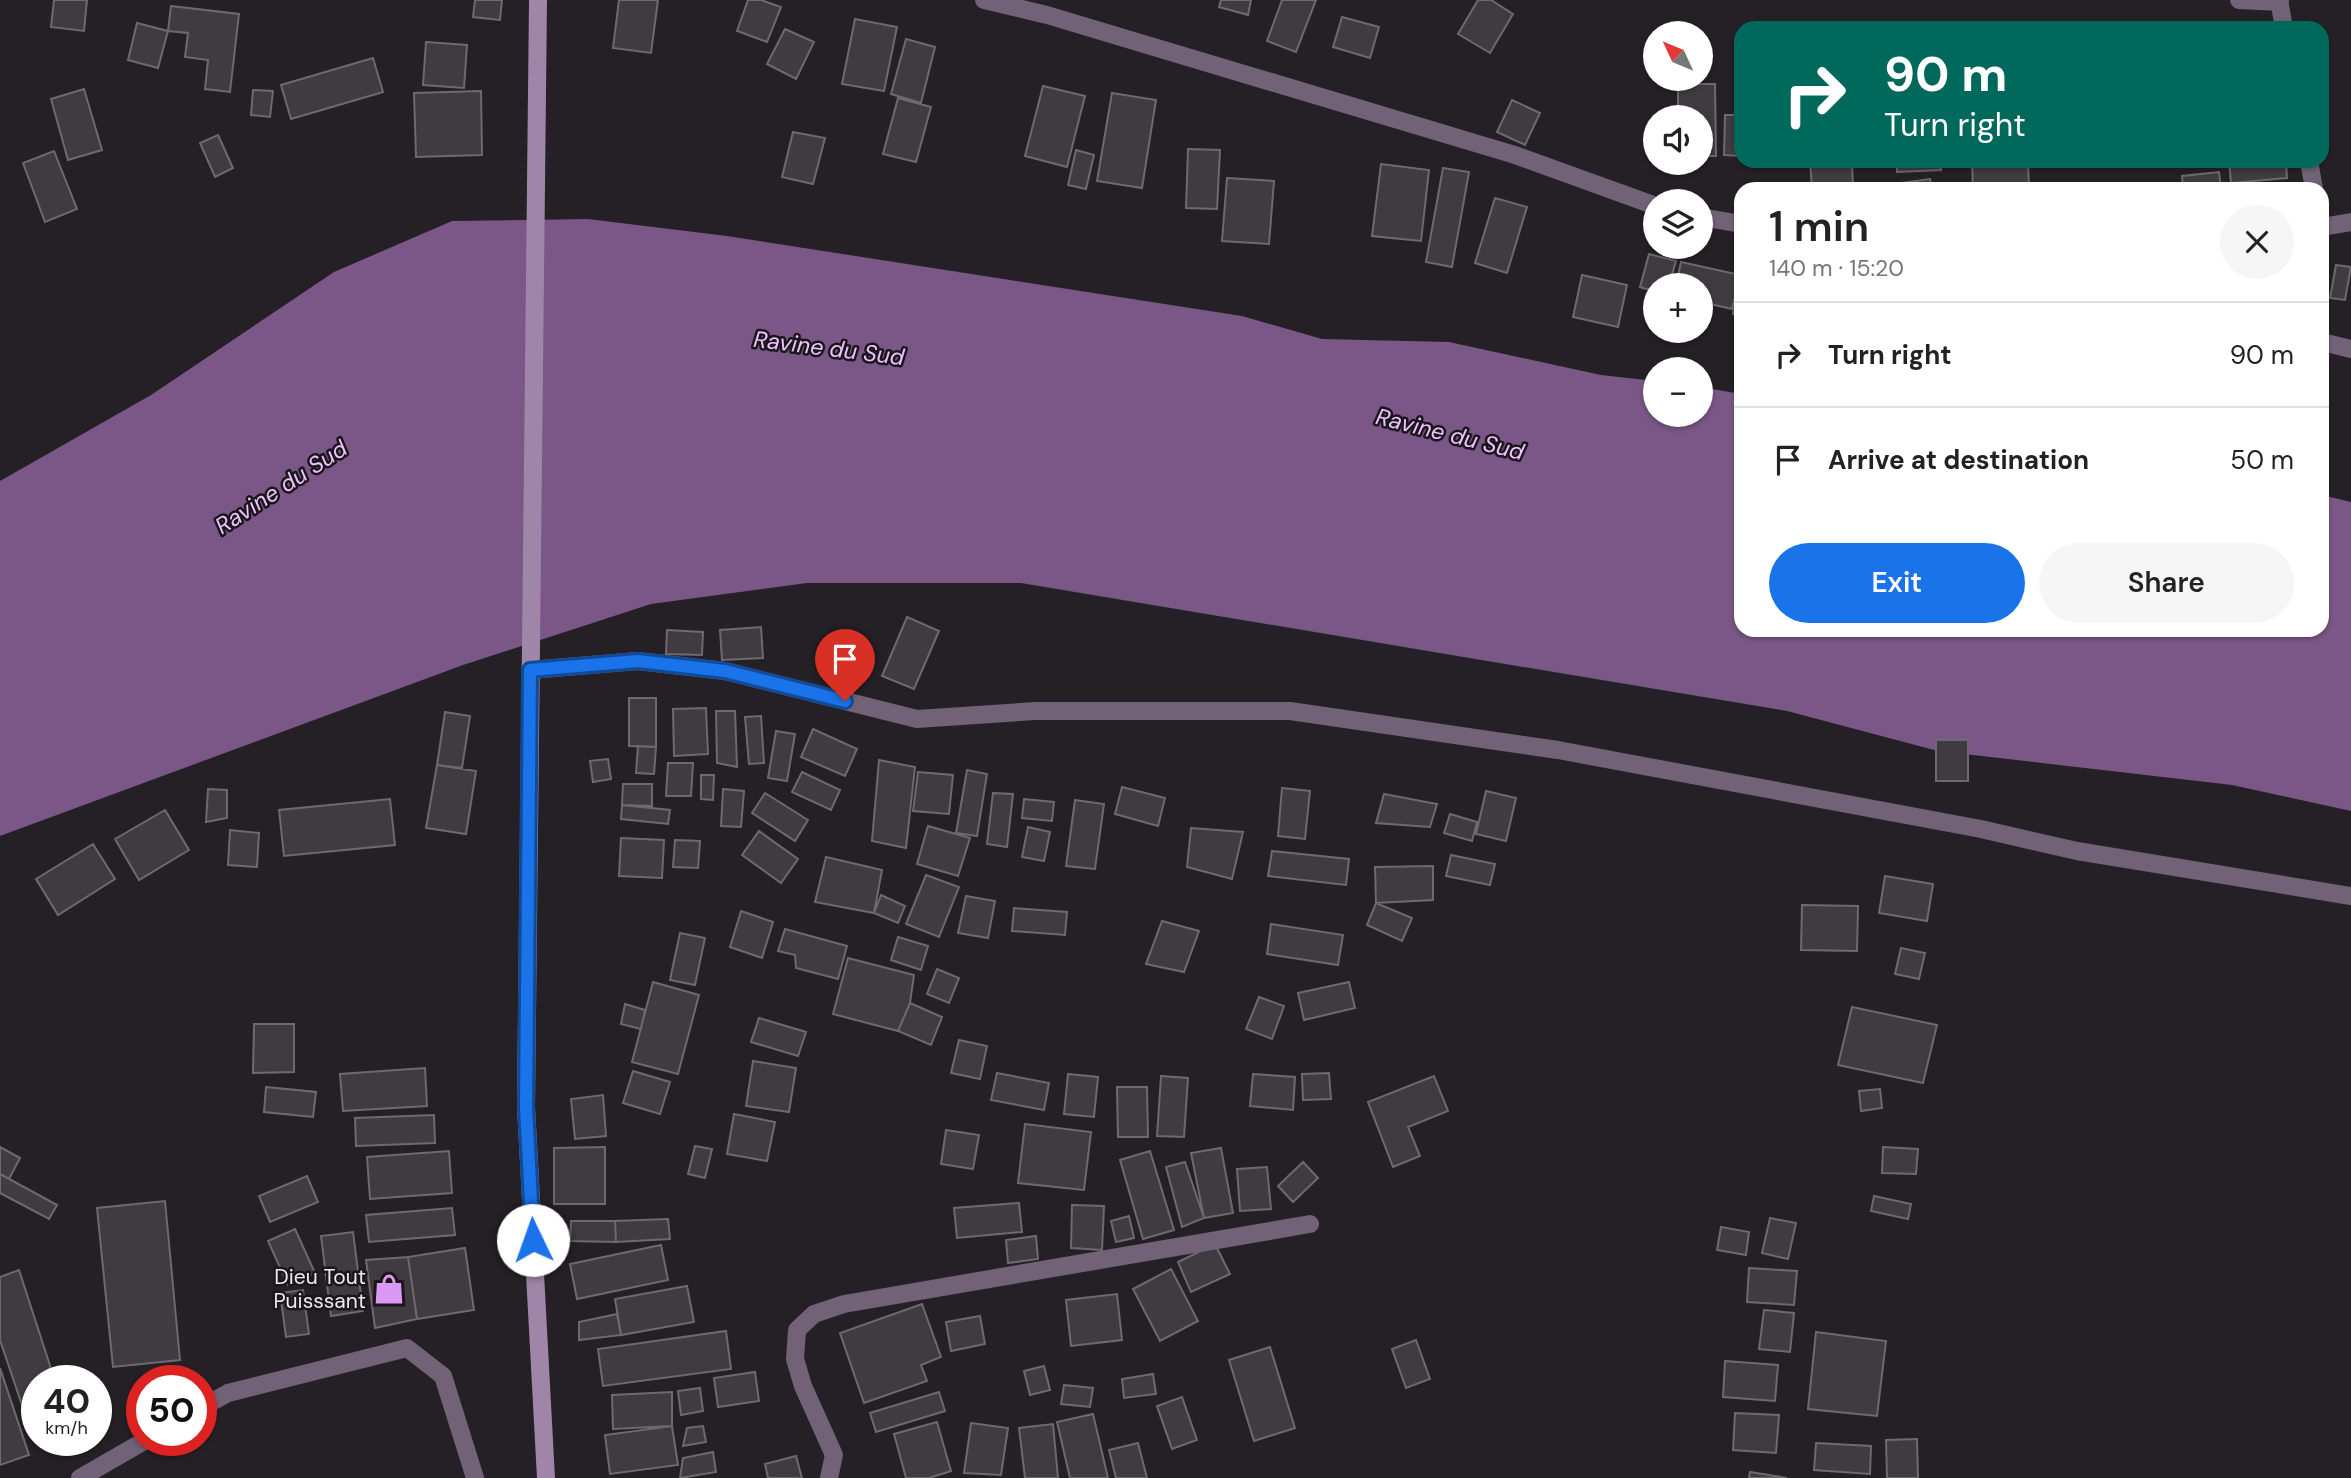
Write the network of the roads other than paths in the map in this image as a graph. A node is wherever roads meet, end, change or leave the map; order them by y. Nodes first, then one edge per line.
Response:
1 (538, 0) edge
2 (984, 0) edge
3 (2239, 0) edge
4 (2279, 1) edge
5 (2283, 21) edge
6 (1643, 201) edge
7 (1713, 219) edge
8 (2351, 222) edge
9 (1734, 223) edge
10 (2329, 225) edge
11 (2329, 344) edge
12 (2351, 349) edge
13 (530, 670) junction
14 (2351, 896) edge
15 (1310, 1224) dead end
16 (217, 1399) edge
17 (126, 1452) edge
18 (80, 1478) edge
19 (475, 1478) edge
20 (546, 1478) edge
21 (829, 1478) edge

1 - 13 main road
2 - 6 street
3 - 4 street
4 - 5 street
7 - 9 street
8 - 10 street
11 - 12 street
13 - 14 street
13 - 20 main road
15 - 21 street
16 - 19 street
17 - 18 street

